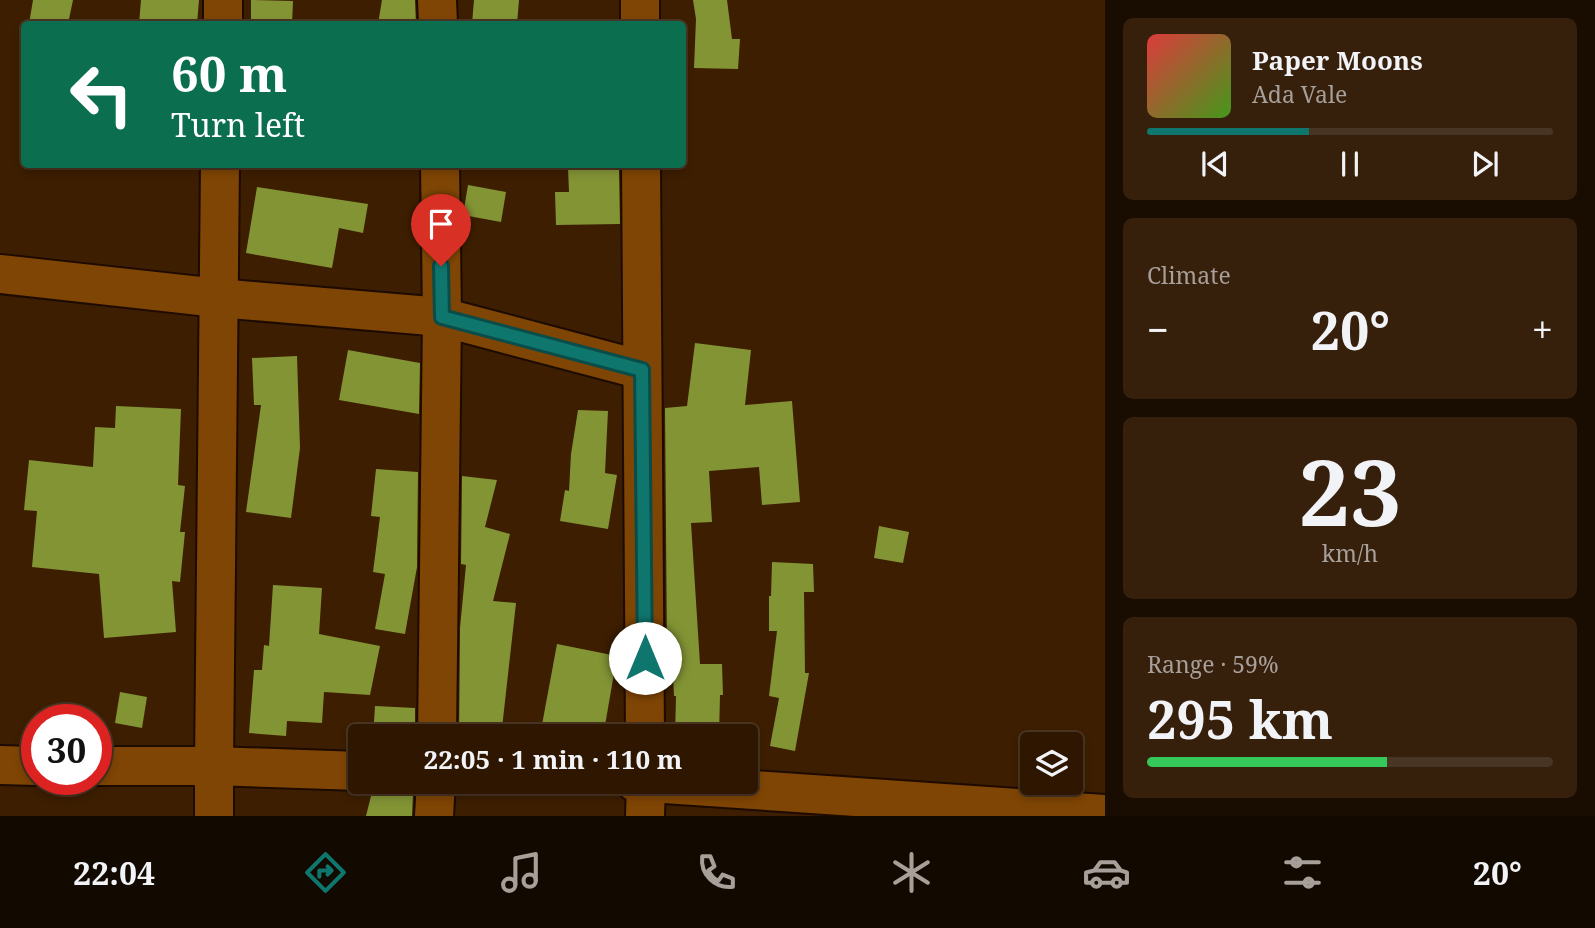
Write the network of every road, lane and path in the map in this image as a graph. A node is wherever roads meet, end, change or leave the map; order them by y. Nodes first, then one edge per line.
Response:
1 (223, 0) edge
2 (438, 0) edge
3 (639, 0) edge
4 (223, 21) edge
5 (438, 21) edge
6 (640, 21) edge
7 (220, 168) edge
8 (440, 168) edge
9 (641, 168) edge
10 (0, 274) edge
11 (218, 298) junction
12 (442, 317) junction
13 (642, 370) junction
14 (437, 724) edge
15 (645, 724) edge
16 (0, 765) edge
17 (21, 765) edge
18 (112, 766) edge
19 (214, 766) junction
20 (348, 771) edge
21 (758, 791) edge
22 (435, 794) edge
23 (646, 794) edge
24 (1105, 814) edge
25 (214, 816) edge
26 (434, 816) edge
27 (645, 816) edge

1 - 4 street
2 - 5 street
3 - 6 street
7 - 11 street
8 - 12 street
9 - 13 street
10 - 11 street
11 - 12 street
11 - 19 street
12 - 13 street
12 - 14 street
13 - 15 street
16 - 17 street
18 - 19 street
19 - 20 street
19 - 25 street
21 - 24 street
22 - 26 street
23 - 27 street

